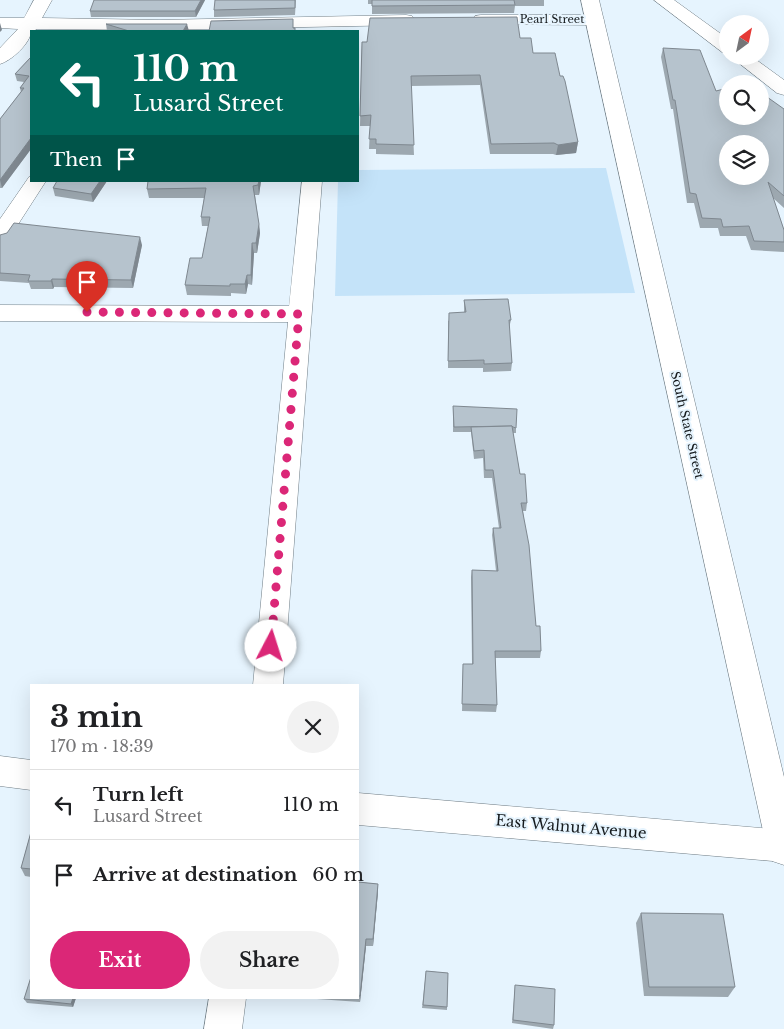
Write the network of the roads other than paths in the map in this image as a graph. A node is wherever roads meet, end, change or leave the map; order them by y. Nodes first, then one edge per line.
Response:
1 (43, 0) edge
2 (663, 0) edge
3 (592, 10) edge
4 (327, 20) edge
5 (427, 20) edge
6 (466, 20) edge
7 (0, 23) edge
8 (30, 23) junction
9 (156, 28) edge
10 (719, 41) edge
11 (0, 58) edge
12 (751, 65) edge
13 (784, 89) edge
14 (35, 182) edge
15 (312, 182) edge
16 (0, 235) edge
17 (0, 313) edge
18 (299, 314) junction
19 (268, 684) edge
20 (0, 771) edge
21 (30, 775) edge
22 (359, 809) edge
23 (784, 847) edge
24 (228, 999) edge
25 (223, 1029) edge

1 - 8 street
2 - 10 street
3 - 6 street, Pearl Street
3 - 23 street, South State Street
4 - 5 street
4 - 9 street
7 - 8 street
8 - 9 street
8 - 11 street
12 - 13 street
14 - 16 street
15 - 18 street
17 - 18 street
18 - 19 street
20 - 21 street
22 - 23 street, East Walnut Avenue
24 - 25 street

